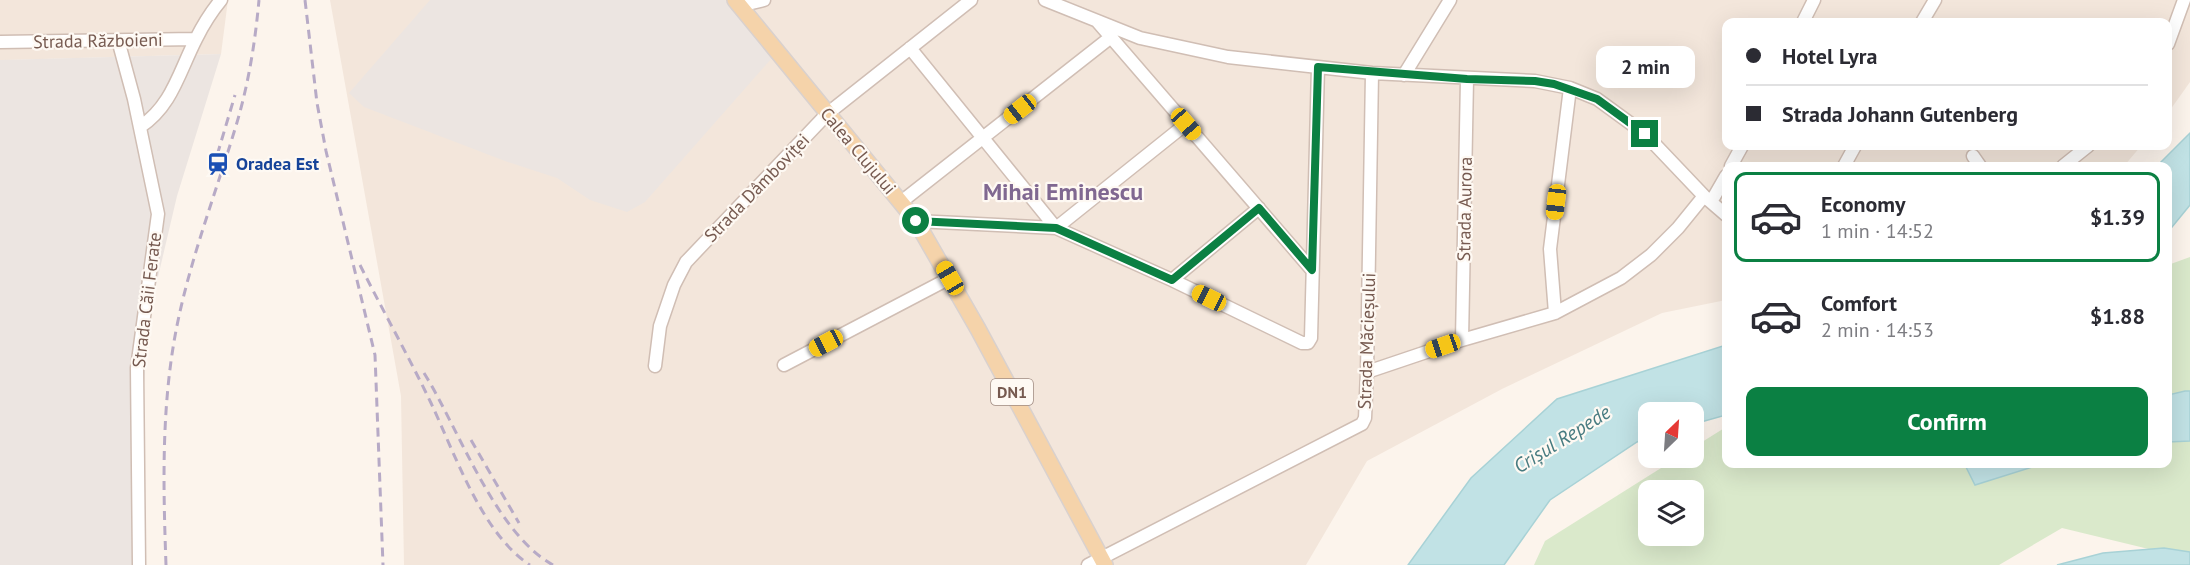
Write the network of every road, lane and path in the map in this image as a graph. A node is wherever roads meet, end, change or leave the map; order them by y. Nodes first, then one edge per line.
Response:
1 (221, 0) edge
2 (764, 0) edge
3 (971, 0) edge
4 (1046, 0) edge
5 (1450, 0) edge
6 (1814, 0) edge
7 (1935, 0) edge
8 (2184, 0) edge
9 (737, 3) edge
10 (1805, 18) edge
11 (1924, 18) edge
12 (1095, 19) junction
13 (2172, 33) edge
14 (1111, 37) junction
15 (195, 39) junction
16 (118, 40) junction
17 (0, 42) edge
18 (909, 48) junction
19 (1318, 67) junction
20 (1372, 73) junction
21 (1404, 75) junction
22 (1467, 79) junction
23 (1570, 88) junction
24 (827, 114) junction
25 (1186, 124) junction
26 (140, 127) junction
27 (983, 138) junction
28 (2083, 150) edge
29 (2068, 162) edge
30 (1722, 181) edge
31 (1708, 199) junction
32 (901, 202) junction
33 (1259, 208) junction
34 (1722, 211) edge
35 (916, 221) junction
36 (1056, 228) junction
37 (1312, 270) junction
38 (950, 278) junction
39 (1172, 280) junction
40 (1555, 313) junction
41 (1462, 339) junction
42 (784, 365) dead end
43 (655, 366) dead end
44 (1367, 372) junction
45 (1098, 562) edge
46 (140, 565) edge

1 - 15 street
2 - 9 street
3 - 18 street, Strada Dâmboviței
4 - 12 street
5 - 21 street
6 - 10 street
7 - 11 street
8 - 13 street
9 - 24 main road, Calea Clujului / DN1
12 - 14 street
12 - 19 street
14 - 25 street
14 - 27 street
15 - 16 street, Strada Războieni
15 - 26 street
16 - 17 street, Strada Războieni
16 - 26 street, Strada Căii Ferate
18 - 24 street, Strada Dâmboviței
18 - 27 street
19 - 20 street
19 - 37 street
20 - 21 street
20 - 44 street, Strada Măcieșului
21 - 22 street
22 - 23 street
22 - 41 street, Strada Aurora
23 - 31 street
23 - 40 street
24 - 32 main road, Calea Clujului / DN1
24 - 43 street, Strada Dâmboviței
25 - 33 street
25 - 36 street
26 - 46 street, Strada Căii Ferate
27 - 32 street
27 - 36 street
28 - 29 street
30 - 31 street
31 - 34 street
31 - 40 street
32 - 35 main road, Calea Clujului / DN1
33 - 37 street
33 - 39 street
35 - 36 street
35 - 38 main road, Calea Clujului / DN1
36 - 39 street
37 - 39 street
38 - 42 street
38 - 45 main road, Calea Clujului / DN1
40 - 41 street
41 - 44 street
44 - 45 street, Strada Măcieșului

